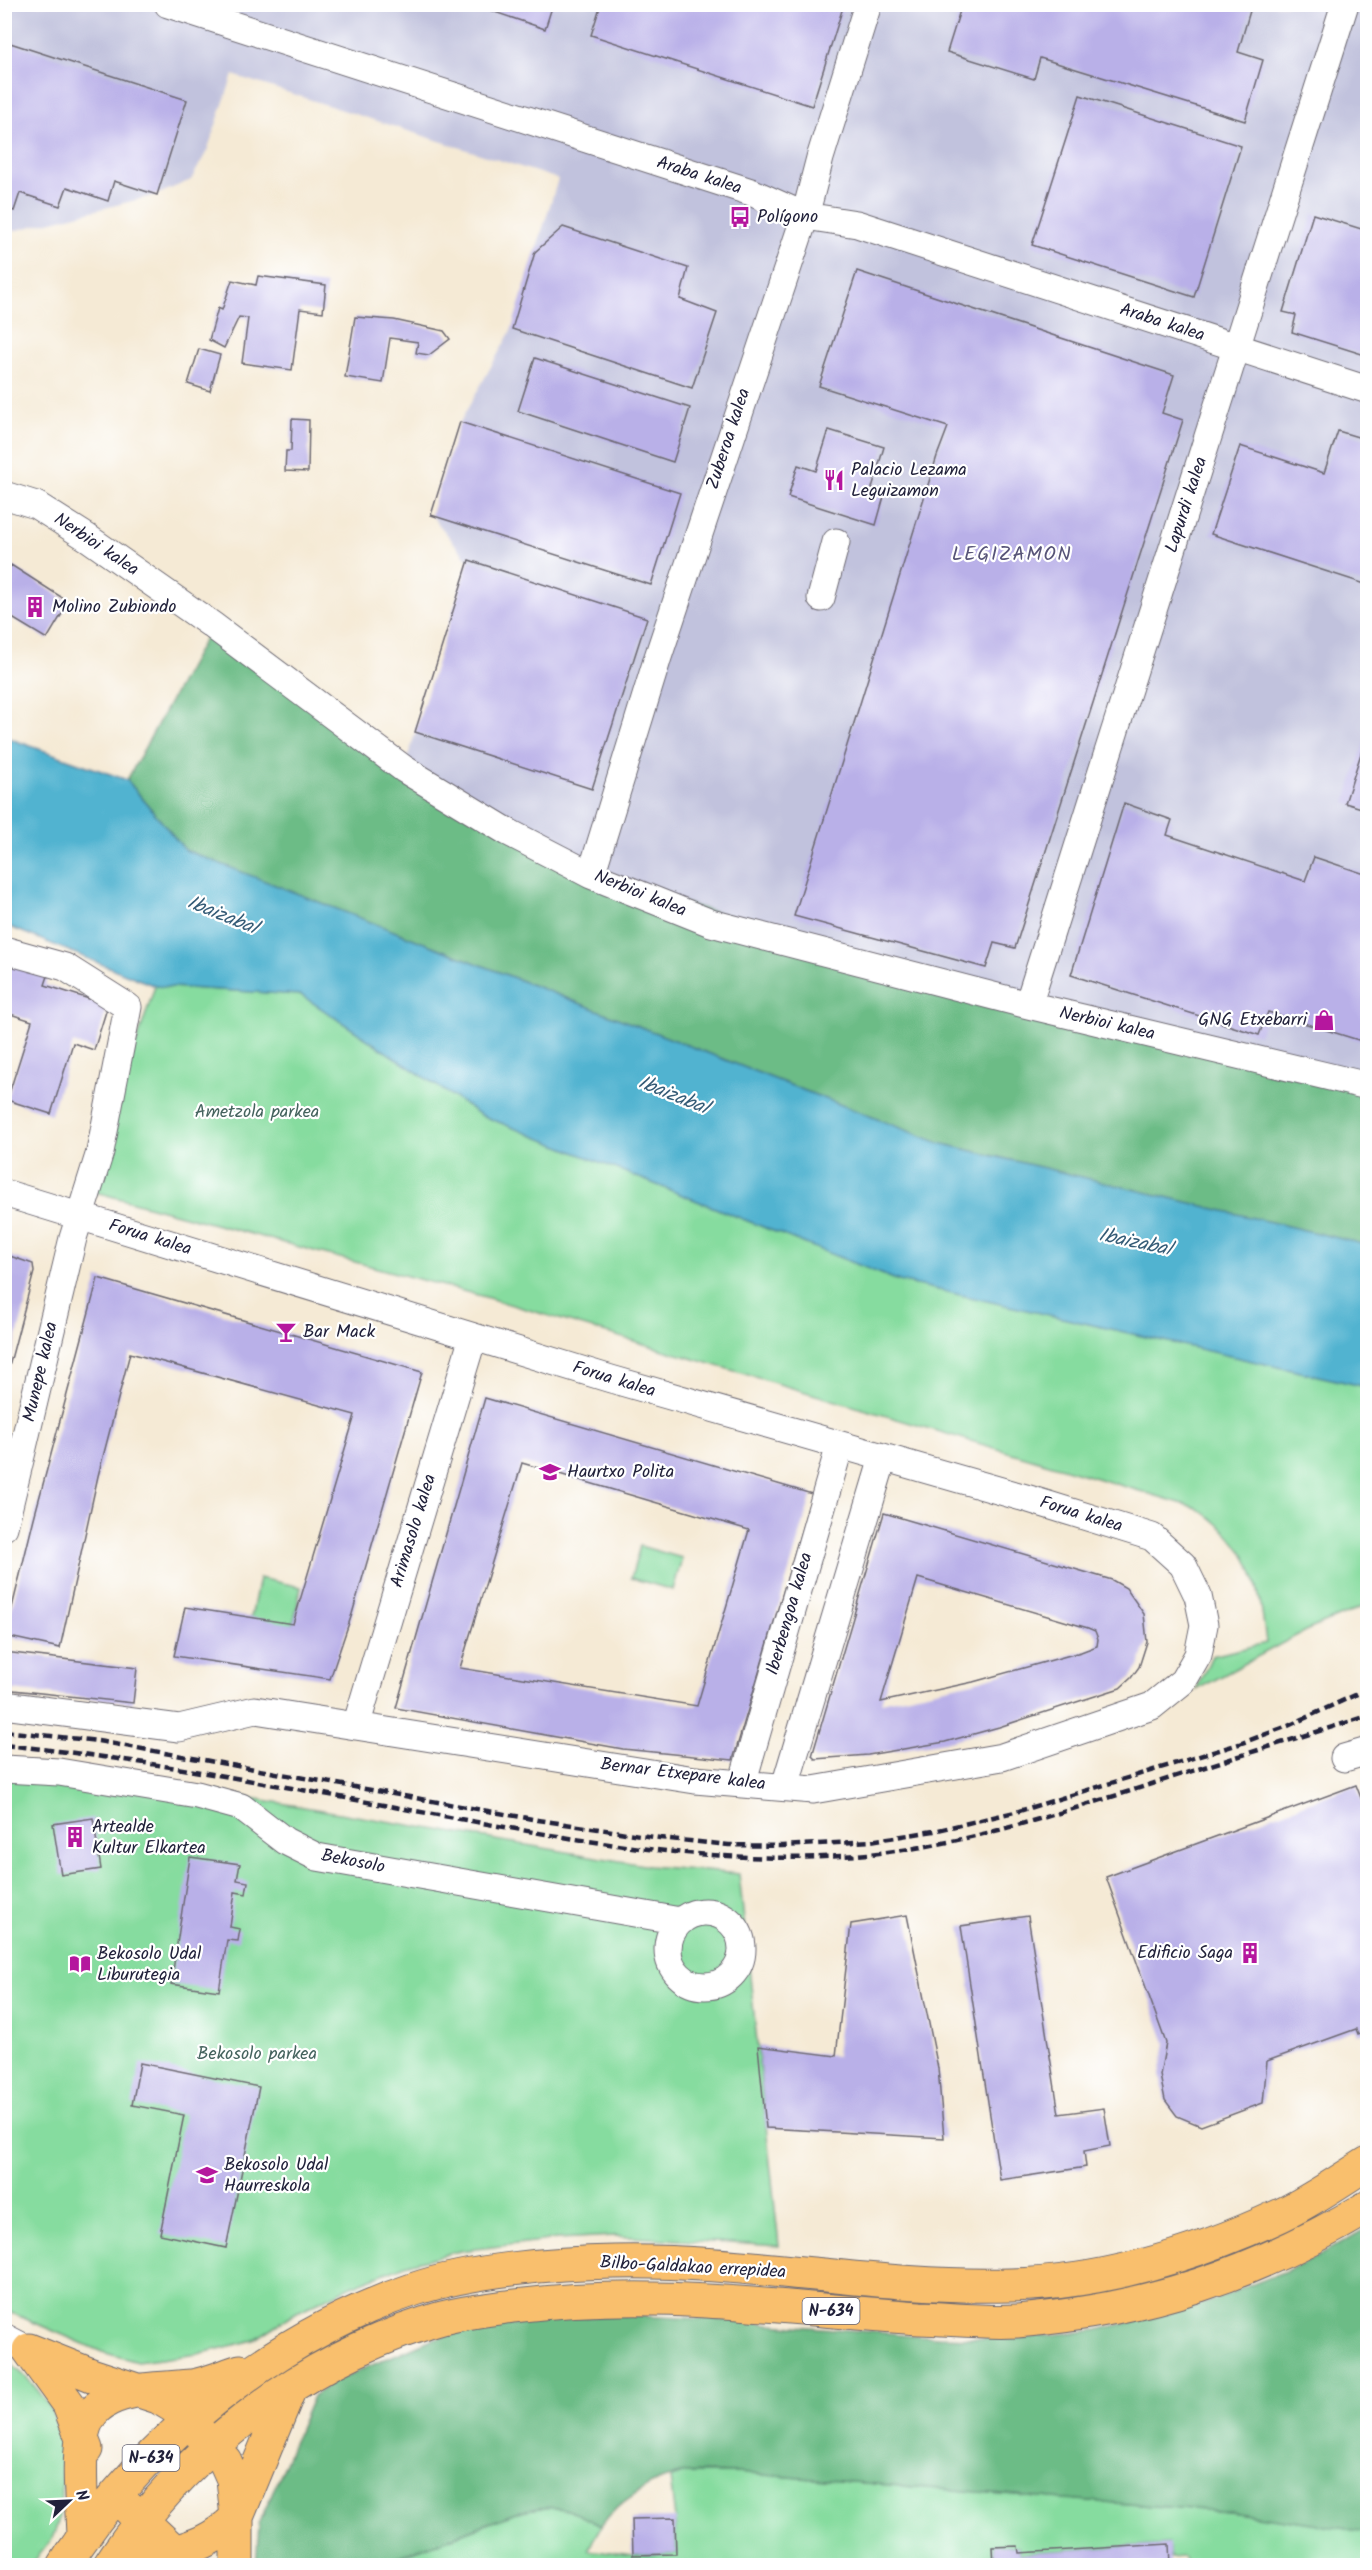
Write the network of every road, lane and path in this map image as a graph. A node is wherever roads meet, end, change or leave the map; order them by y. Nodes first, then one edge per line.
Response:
1 (168, 4) edge
2 (868, 4) edge
3 (1345, 4) edge
4 (805, 216) junction
5 (1237, 347) junction
6 (1368, 390) edge
7 (4, 495) edge
8 (836, 542) dead end
9 (821, 597) dead end
10 (591, 875) junction
11 (4, 950) edge
12 (1028, 1005) junction
13 (1368, 1086) edge
14 (4, 1193) edge
15 (79, 1216) junction
16 (473, 1337) junction
17 (15, 1440) edge
18 (840, 1445) junction
19 (883, 1458) junction
20 (4, 1527) edge
21 (1152, 1537) joint
22 (4, 1705) edge
23 (356, 1726) junction
24 (4, 1769) edge
25 (742, 1784) junction
26 (785, 1786) junction
27 (680, 1921) dead end
28 (1368, 2163) edge
29 (1368, 2207) edge
30 (17, 2344) edge
31 (264, 2364) junction
32 (290, 2388) junction
33 (135, 2390) junction
34 (189, 2421) junction
35 (82, 2437) junction
36 (211, 2446) junction
37 (116, 2496) junction
38 (237, 2517) junction
39 (141, 2520) junction
40 (83, 2536) junction
41 (179, 2559) edge
42 (64, 2565) edge
43 (109, 2565) edge
44 (130, 2565) edge
45 (237, 2565) edge

1 - 4 street, Araba kalea
2 - 4 street, Zuberoa kalea
3 - 5 street, Lapurdi kalea
4 - 5 street, Araba kalea
4 - 10 street, Zuberoa kalea
5 - 6 street, Araba kalea
5 - 12 street, Lapurdi kalea
7 - 10 street, Nerbioi kalea
8 - 9 street
10 - 12 street, Nerbioi kalea
11 - 15 street
12 - 13 street, Nerbioi kalea
14 - 15 street, Forua kalea
15 - 16 street, Forua kalea
15 - 17 street, Munepe kalea
16 - 18 street, Forua kalea
16 - 23 street, Arimasolo kalea
17 - 20 street, Munepe kalea
18 - 19 street, Forua kalea
18 - 25 street, Iberbengoa kalea
19 - 21 street, Forua kalea
19 - 26 street
21 - 26 street, Bernar Etxepare kalea
22 - 23 street, Bernar Etxepare kalea
23 - 25 street, Bernar Etxepare kalea
24 - 27 street, Bekosolo
25 - 26 street, Bernar Etxepare kalea
28 - 31 highway, Bilbo-Galdakao errepidea / N-634
29 - 32 highway, Bilbo-Galdakao errepidea / N-634
30 - 33 highway
30 - 35 highway
31 - 33 highway
31 - 34 highway, Bilbo-Galdakao errepidea / N-634
32 - 36 highway, Bilbo-Galdakao errepidea / N-634
32 - 38 highway
33 - 34 highway
33 - 35 highway
34 - 36 highway
34 - 37 highway, Bilbo-Galdakao errepidea / N-634
35 - 37 highway
35 - 40 highway
36 - 38 highway
36 - 39 highway, Bilbo-Galdakao errepidea / N-634
37 - 39 highway
37 - 40 highway, Bilbo-Galdakao errepidea / N-634
38 - 41 highway
38 - 45 highway
39 - 41 highway
39 - 43 highway, Bilbo-Galdakao errepidea / N-634
40 - 42 highway, Bilbo-Galdakao errepidea / N-634
41 - 44 highway

